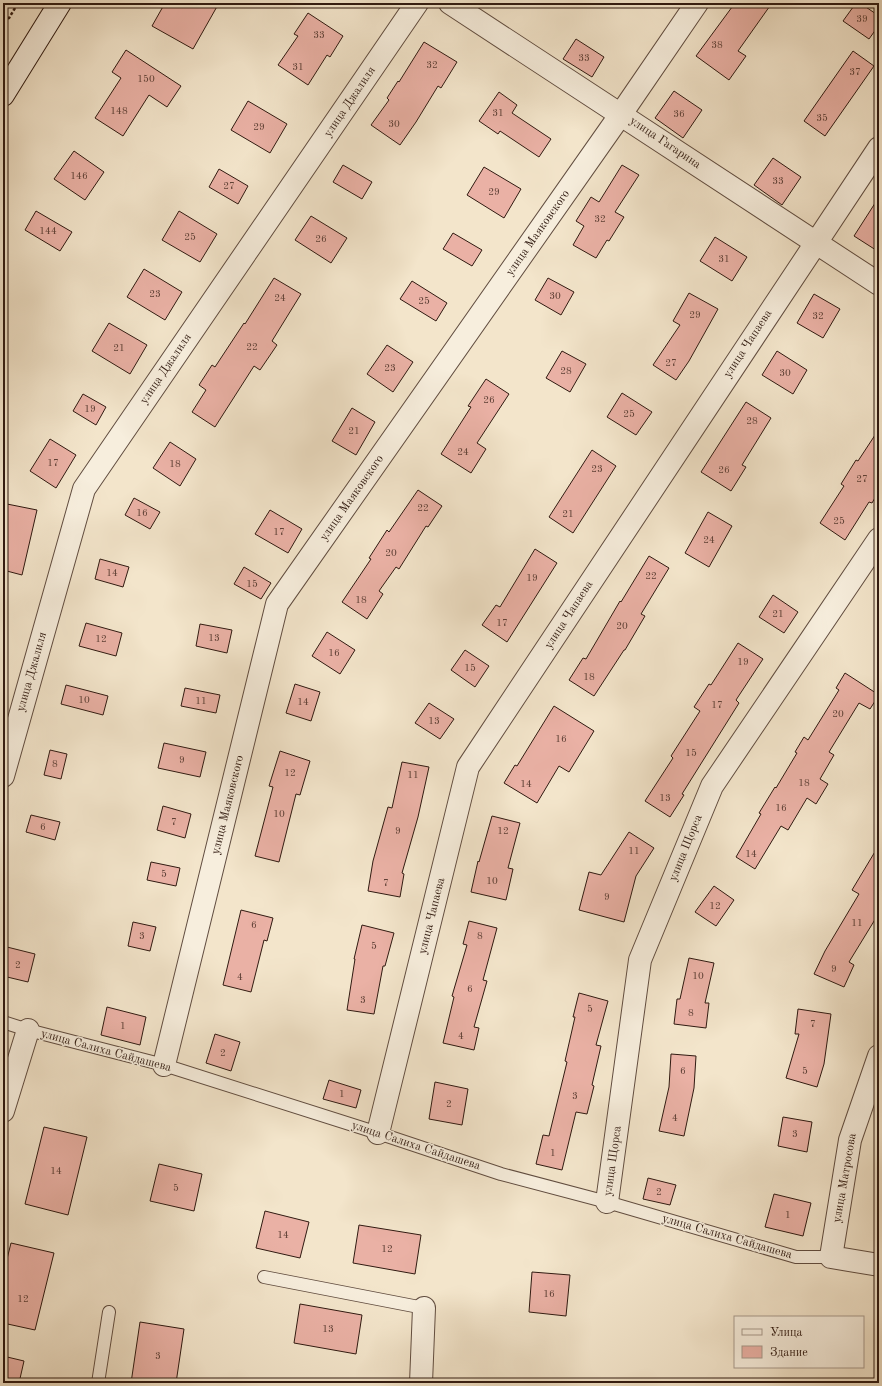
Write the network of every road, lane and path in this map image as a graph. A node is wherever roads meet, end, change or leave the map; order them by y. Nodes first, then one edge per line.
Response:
1 (18, 3) edge
2 (60, 3) edge
3 (417, 3) edge
4 (450, 3) edge
5 (697, 3) edge
6 (3, 20) edge
7 (3, 95) edge
8 (622, 114) junction
9 (879, 148) edge
10 (815, 243) junction
11 (879, 284) edge
12 (879, 539) edge
13 (3, 776) edge
14 (3, 1022) edge
15 (28, 1030) junction
16 (879, 1056) edge
17 (164, 1065) junction
18 (3, 1110) edge
19 (378, 1133) junction
20 (607, 1202) junction
21 (831, 1257) junction
22 (879, 1265) edge
23 (264, 1277) dead end
24 (424, 1308) joint
25 (109, 1312) dead end
26 (98, 1383) edge
27 (421, 1383) edge

1 - 6 path
2 - 7 street
3 - 13 street, улица Джалиля
4 - 8 street, улица Гагарина
5 - 8 street, улица Маяковского
8 - 10 street, улица Гагарина
8 - 17 street, улица Маяковского
9 - 10 street, улица Чапаева
10 - 11 street, улица Гагарина
10 - 19 street, улица Чапаева
12 - 20 street, улица Щорса
14 - 15 lane, улица Салиха Сайдашева
15 - 17 lane, улица Салиха Сайдашева
15 - 18 street
16 - 21 street, улица Матросова
17 - 19 lane, улица Салиха Сайдашева
19 - 20 lane, улица Салиха Сайдашева
20 - 21 lane, улица Салиха Сайдашева
21 - 22 street
23 - 24 lane
24 - 27 street
25 - 26 lane

